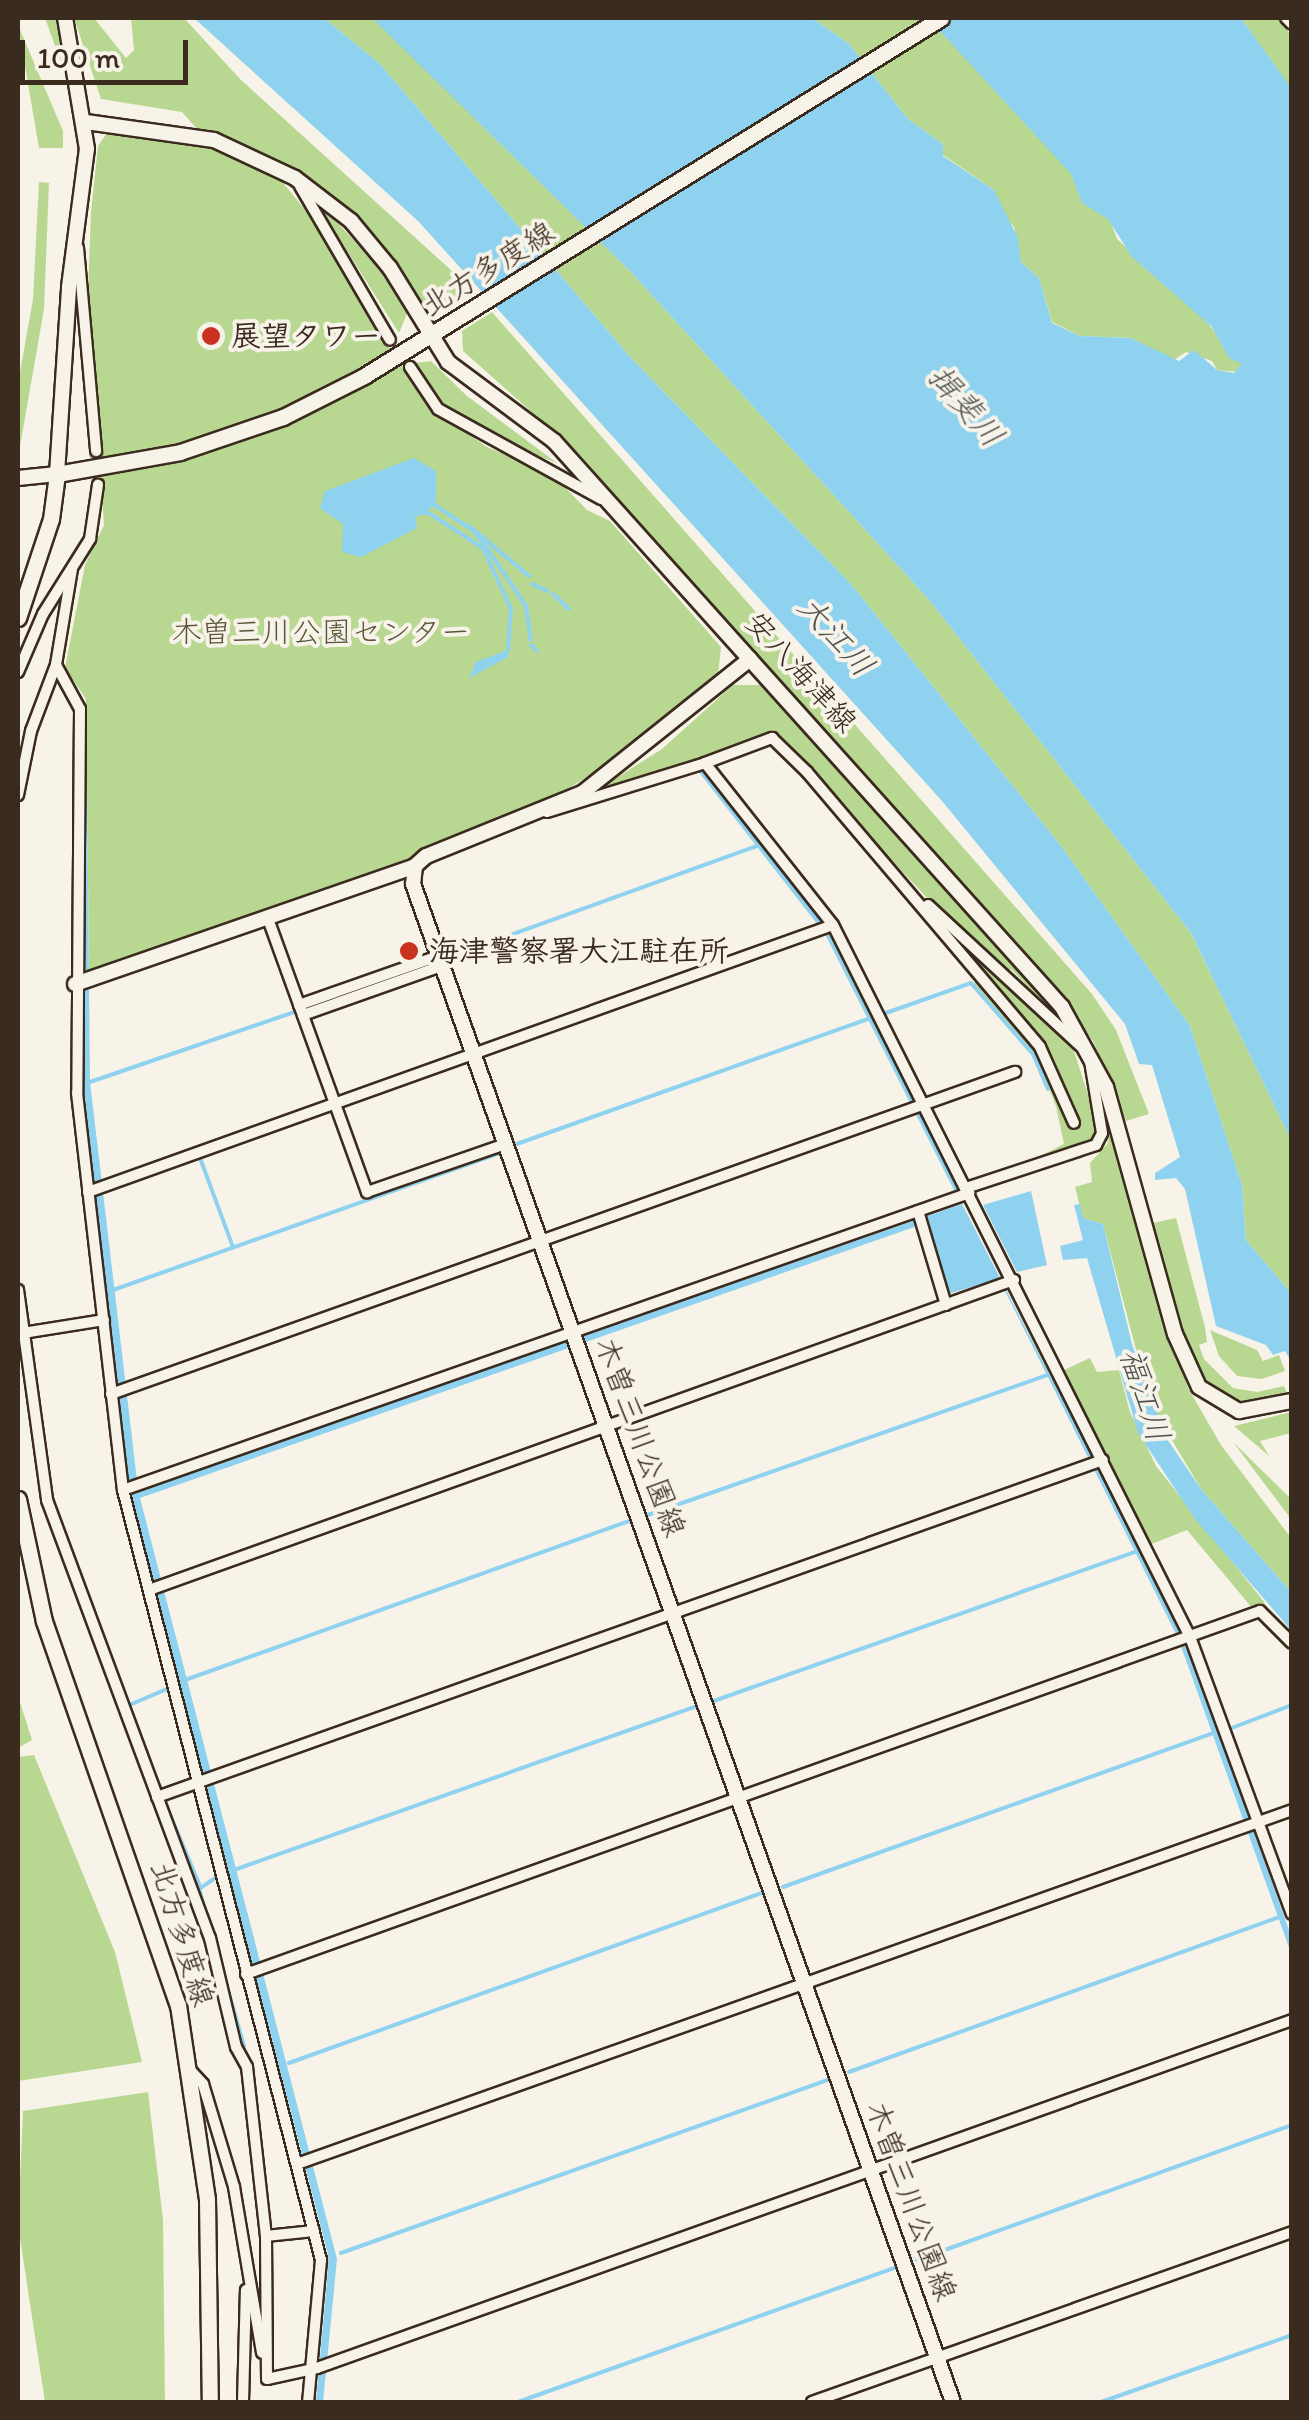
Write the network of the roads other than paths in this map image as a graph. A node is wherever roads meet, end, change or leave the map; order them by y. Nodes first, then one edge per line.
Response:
1 (65, 18) edge
2 (941, 18) edge
3 (1286, 18) edge
4 (1292, 24) edge
5 (86, 122) junction
6 (295, 178) junction
7 (78, 244) junction
8 (432, 337) junction
9 (390, 340) dead end
10 (410, 366) dead end
11 (96, 452) dead end
12 (57, 474) junction
13 (20, 478) edge
14 (98, 485) dead end
15 (612, 503) junction
16 (72, 569) junction
17 (18, 618) edge
18 (750, 658) junction
19 (56, 665) junction
20 (18, 672) edge
21 (705, 763) junction
22 (18, 795) edge
23 (546, 812) junction
24 (415, 866) junction
25 (906, 885) junction
26 (267, 916) junction
27 (828, 927) junction
28 (440, 961) junction
29 (82, 981) junction
30 (301, 1010) junction
31 (1091, 1052) junction
32 (472, 1055) junction
33 (1015, 1072) dead end
34 (335, 1104) junction
35 (919, 1106) junction
36 (1074, 1124) dead end
37 (506, 1144) junction
38 (967, 1190) junction
39 (89, 1192) junction
40 (918, 1218) junction
41 (541, 1241) junction
42 (1007, 1283) junction
43 (18, 1290) edge
44 (946, 1305) junction
45 (104, 1320) junction
46 (23, 1332) junction
47 (575, 1339) junction
48 (118, 1392) junction
49 (1292, 1402) edge
50 (606, 1427) junction
51 (1097, 1462) junction
52 (130, 1488) junction
53 (18, 1498) edge
54 (154, 1588) junction
55 (674, 1612) junction
56 (1185, 1639) junction
57 (1292, 1642) edge
58 (204, 1780) junction
59 (157, 1796) junction
60 (738, 1798) junction
61 (1292, 1810) edge
62 (1253, 1824) junction
63 (1292, 1914) edge
64 (252, 1971) junction
65 (804, 1983) junction
66 (1292, 2020) edge
67 (192, 2070) junction
68 (302, 2162) junction
69 (871, 2171) junction
70 (314, 2230) junction
71 (1292, 2232) edge
72 (266, 2236) junction
73 (246, 2269) junction
74 (938, 2358) junction
75 (314, 2370) junction
76 (268, 2379) junction
77 (210, 2402) edge
78 (243, 2402) edge
79 (308, 2402) edge
80 (812, 2402) edge
81 (954, 2402) edge

1 - 5 main road
2 - 8 main road, 北方多度線
3 - 4 street
5 - 6 main road, 安八海津線
5 - 7 main road
6 - 8 main road, 安八海津線
6 - 9 street
7 - 11 street
7 - 12 main road
8 - 12 main road, 北方多度線
8 - 15 main road, 安八海津線
10 - 15 street
12 - 13 main road
12 - 17 main road
14 - 16 street
15 - 18 main road, 安八海津線
16 - 19 street
16 - 20 street
18 - 23 main road
18 - 31 main road, 安八海津線
19 - 22 street
19 - 29 street
21 - 23 street
21 - 25 street
21 - 27 street
23 - 24 main road
24 - 26 main road
24 - 28 main road, 木曽三川公園線
25 - 31 street
25 - 36 street
26 - 29 main road
26 - 30 street
27 - 32 street
27 - 35 street
28 - 30 street
28 - 32 main road, 木曽三川公園線
29 - 39 street
30 - 34 street
31 - 38 street
31 - 49 main road, 安八海津線
32 - 34 street
32 - 37 main road, 木曽三川公園線
33 - 35 street
34 - 37 street
34 - 39 street
35 - 38 street
35 - 41 street
37 - 41 main road, 木曽三川公園線
38 - 40 street
38 - 42 street
39 - 45 street
40 - 44 street
40 - 47 street
41 - 47 main road, 木曽三川公園線
41 - 48 street
42 - 44 street
42 - 51 street
43 - 46 street
44 - 50 street
45 - 46 street
45 - 48 street
46 - 59 street
47 - 50 main road, 木曽三川公園線
47 - 52 street
48 - 52 street
50 - 54 street
50 - 55 main road, 木曽三川公園線
51 - 55 street
51 - 56 street
52 - 54 street
53 - 67 main road, 北方多度線
54 - 58 street
55 - 58 street
55 - 60 main road, 木曽三川公園線
56 - 57 street
56 - 60 street
56 - 62 street
58 - 59 street
58 - 64 street
59 - 72 street
60 - 64 street
60 - 65 main road, 木曽三川公園線
61 - 62 street
62 - 63 street
62 - 65 street
64 - 68 street
65 - 68 street
65 - 69 main road, 木曽三川公園線
66 - 69 street
67 - 73 street
67 - 77 main road, 北方多度線
68 - 70 street
69 - 74 main road, 木曽三川公園線
69 - 75 street
70 - 72 street
70 - 75 street
71 - 74 street
72 - 76 street
73 - 76 street
73 - 78 street
74 - 80 street
74 - 81 main road, 木曽三川公園線
75 - 76 street
75 - 79 street

